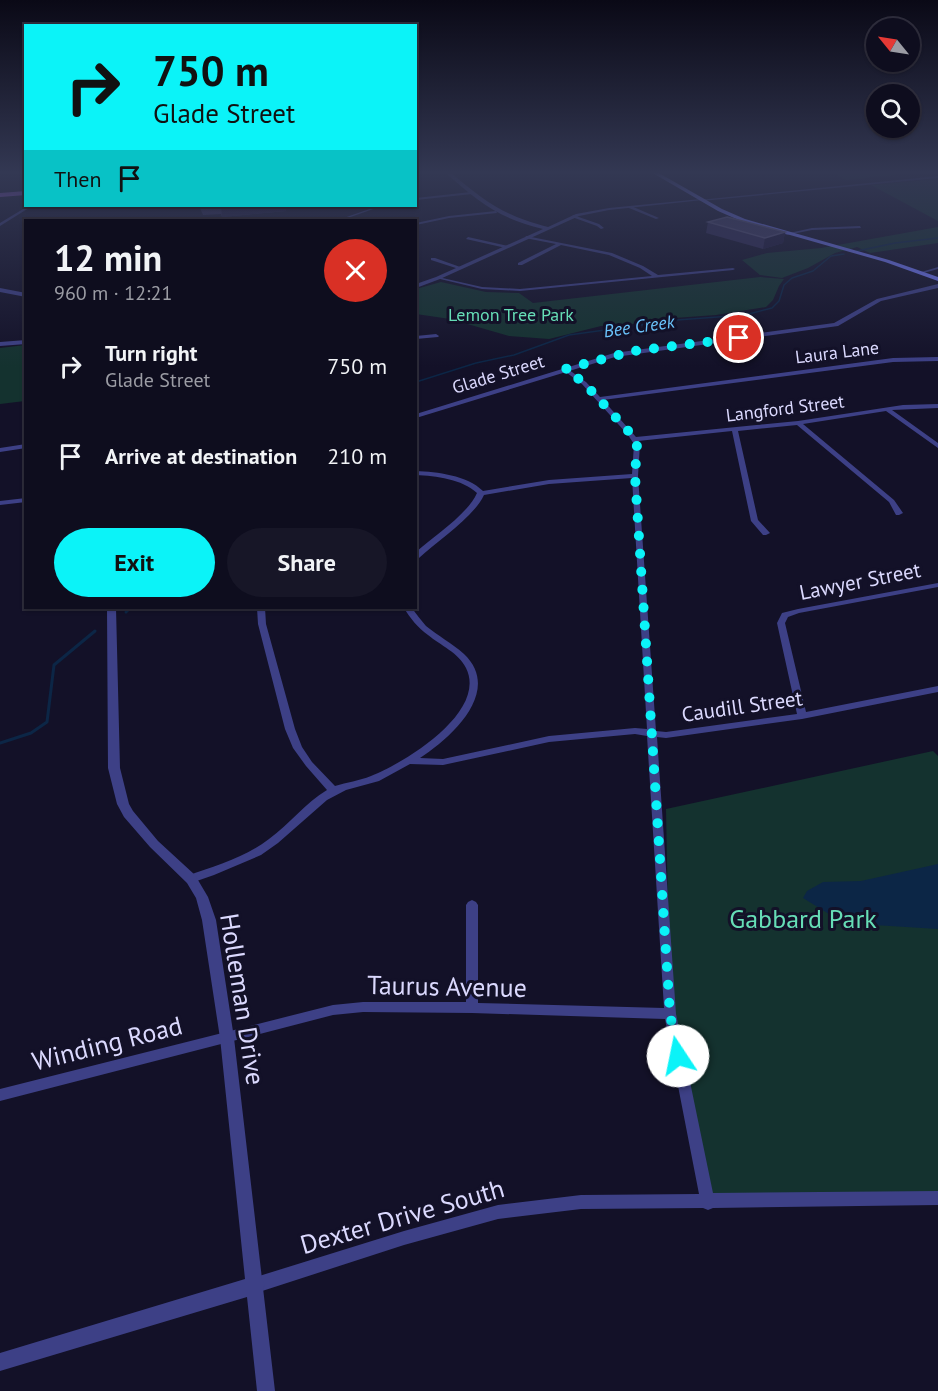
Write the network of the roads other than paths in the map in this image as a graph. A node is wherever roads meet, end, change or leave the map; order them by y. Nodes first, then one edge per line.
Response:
1 (526, 237) joint
2 (798, 237) edge
3 (468, 238) dead end
4 (560, 244) junction
5 (506, 246) junction
6 (433, 259) dead end
7 (520, 264) dead end
8 (461, 268) junction
9 (938, 268) edge
10 (733, 269) dead end
11 (920, 273) junction
12 (656, 276) junction
13 (438, 278) junction
14 (938, 279) edge
15 (417, 286) edge
16 (938, 286) edge
17 (0, 290) edge
18 (24, 295) edge
19 (436, 336) dead end
20 (417, 338) edge
21 (24, 342) edge
22 (0, 344) edge
23 (938, 359) edge
24 (565, 369) junction
25 (598, 399) junction
26 (938, 406) edge
27 (888, 410) junction
28 (417, 416) edge
29 (798, 423) junction
30 (735, 430) junction
31 (635, 439) junction
32 (24, 446) edge
33 (938, 446) edge
34 (0, 450) edge
35 (417, 473) edge
36 (635, 476) junction
37 (481, 493) junction
38 (24, 500) edge
39 (0, 503) edge
40 (899, 513) dead end
41 (766, 533) dead end
42 (417, 555) edge
43 (938, 585) edge
44 (111, 609) edge
45 (261, 609) edge
46 (409, 609) edge
47 (938, 689) edge
48 (802, 716) junction
49 (651, 734) junction
50 (408, 761) junction
51 (334, 790) junction
52 (191, 879) junction
53 (472, 905) dead end
54 (472, 1008) junction
55 (670, 1014) junction
56 (227, 1038) junction
57 (0, 1095) edge
58 (938, 1198) edge
59 (708, 1203) junction
60 (256, 1286) junction
61 (0, 1362) edge
62 (266, 1391) edge

1 - 4 street
1 - 5 street
2 - 11 main road
3 - 5 street
4 - 7 street
4 - 12 street
5 - 8 street
6 - 8 street
8 - 13 street
9 - 11 street
10 - 12 street
11 - 14 main road
12 - 13 street
13 - 15 street
16 - 24 street, Glade Street
17 - 18 street
19 - 20 street
21 - 22 street
23 - 25 street, Laura Lane
24 - 25 street
24 - 28 street, Glade Street
25 - 31 street
26 - 27 street, Langford Street
27 - 29 street, Langford Street
27 - 33 street
29 - 30 street, Langford Street
29 - 40 street
30 - 31 street, Langford Street
30 - 41 street
31 - 36 street
32 - 34 street
35 - 37 street
36 - 37 street
36 - 49 street
37 - 42 street
38 - 39 street
43 - 48 street, Lawyer Street
44 - 52 street, Holleman Drive
45 - 51 street
46 - 50 street
47 - 48 street, Caudill Street
48 - 49 street, Caudill Street
49 - 50 street, Caudill Street
49 - 55 street
50 - 51 street
51 - 52 street
52 - 56 street, Holleman Drive
53 - 54 street
54 - 55 street, Taurus Avenue
54 - 56 street, Taurus Avenue
55 - 59 street
56 - 57 street, Winding Road
56 - 60 street, Holleman Drive
58 - 59 street, Dexter Drive South
59 - 60 street, Dexter Drive South
60 - 61 street, Dexter Drive South
60 - 62 street, Holleman Drive

